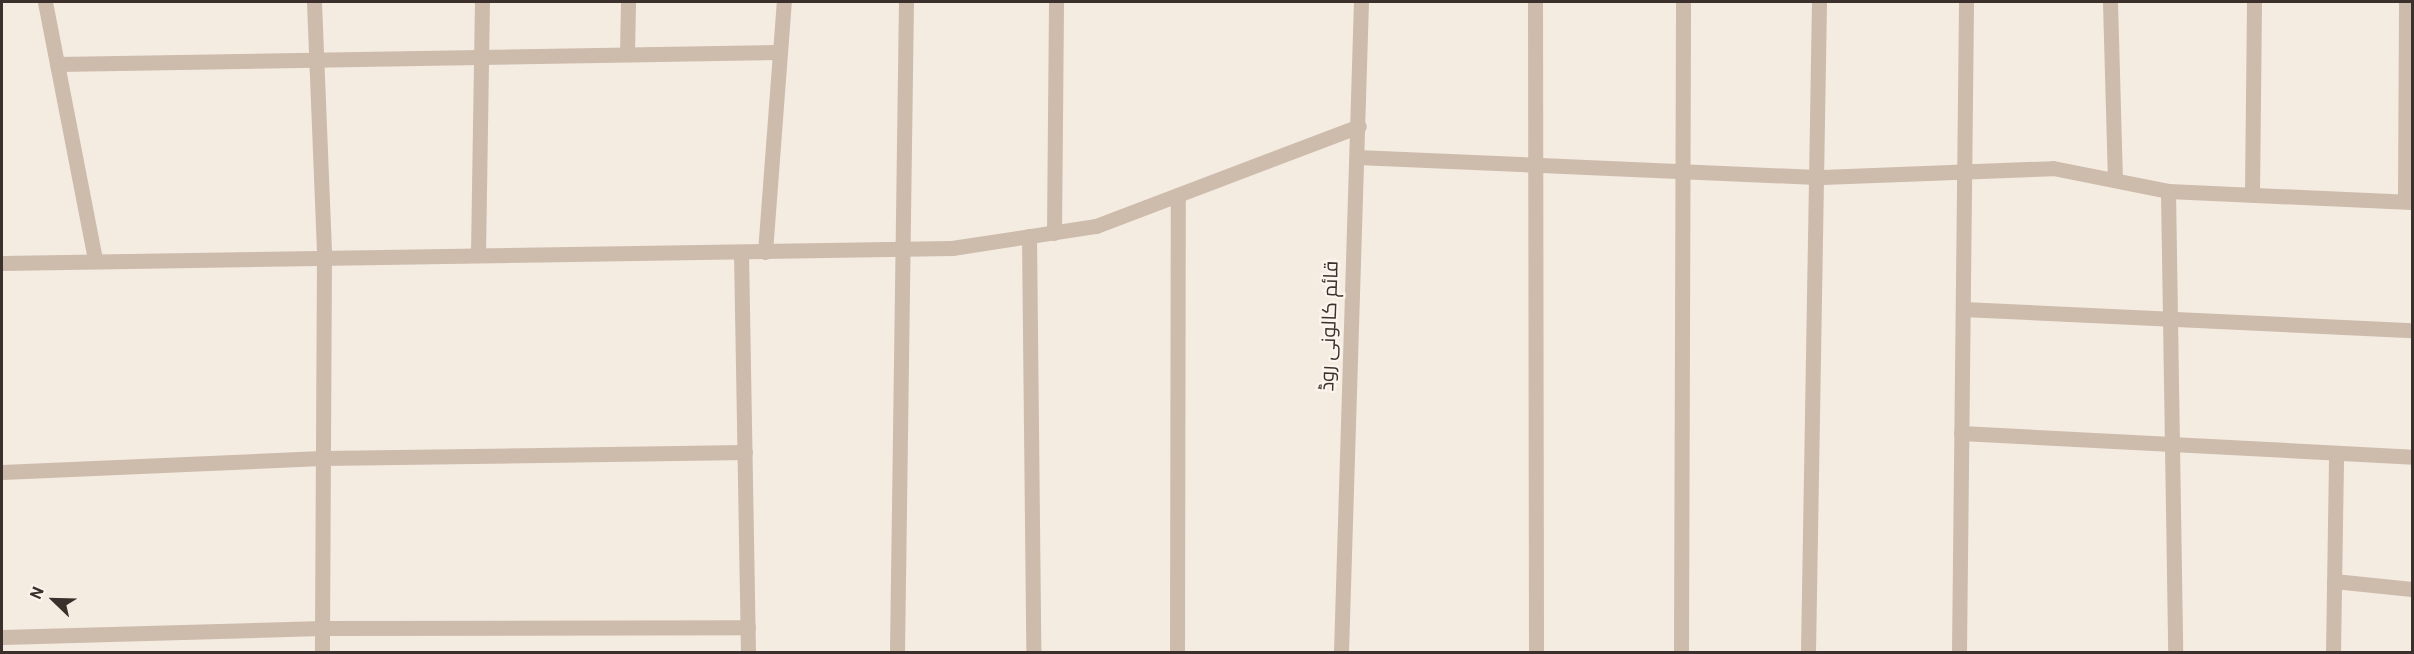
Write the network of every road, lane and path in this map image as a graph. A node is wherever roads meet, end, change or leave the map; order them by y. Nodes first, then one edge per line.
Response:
1 (45, 2) edge
2 (314, 2) edge
3 (482, 2) edge
4 (628, 2) edge
5 (784, 2) edge
6 (906, 2) edge
7 (1056, 2) edge
8 (1361, 2) edge
9 (1535, 2) edge
10 (1683, 2) edge
11 (1819, 2) edge
12 (1966, 2) edge
13 (2110, 2) edge
14 (2254, 2) edge
15 (2406, 2) edge
16 (780, 52) junction
17 (627, 54) junction
18 (481, 56) junction
19 (316, 59) junction
20 (57, 64) junction
21 (1359, 126) junction
22 (1357, 157) junction
23 (1535, 165) junction
24 (1682, 171) junction
25 (1964, 171) junction
26 (1816, 177) junction
27 (2115, 180) junction
28 (2168, 191) junction
29 (1178, 195) junction
30 (2252, 195) junction
31 (2409, 202) edge
32 (1054, 233) junction
33 (1029, 237) junction
34 (900, 249) junction
35 (741, 252) junction
36 (765, 252) junction
37 (478, 254) junction
38 (324, 255) junction
39 (95, 260) junction
40 (2, 263) edge
41 (1963, 309) junction
42 (2170, 319) junction
43 (2412, 330) edge
44 (1961, 433) junction
45 (2172, 444) junction
46 (745, 452) junction
47 (2336, 453) junction
48 (2412, 457) edge
49 (322, 458) junction
50 (2, 472) edge
51 (2334, 581) junction
52 (2412, 589) edge
53 (748, 627) junction
54 (322, 628) junction
55 (2, 638) edge
56 (322, 652) edge
57 (748, 652) edge
58 (897, 652) edge
59 (1033, 652) edge
60 (1177, 652) edge
61 (1341, 652) edge
62 (1536, 652) edge
63 (1680, 652) edge
64 (1808, 652) edge
65 (1959, 652) edge
66 (2175, 652) edge
67 (2333, 652) edge

1 - 20 street
2 - 19 street
3 - 18 street
4 - 17 street
5 - 16 street
6 - 34 street
7 - 32 street
8 - 21 street, قائم کالونی روڈ
9 - 23 street
10 - 24 street
11 - 26 street
12 - 25 street
13 - 27 street
14 - 30 street
15 - 31 street
16 - 17 street
16 - 36 street
17 - 18 street
18 - 19 street
18 - 37 street
19 - 20 street
19 - 38 street
20 - 39 street
21 - 22 street, قائم کالونی روڈ
21 - 29 street
22 - 23 street
22 - 61 street, قائم کالونی روڈ
23 - 24 street
23 - 62 street
24 - 26 street
24 - 63 street
25 - 26 street
25 - 27 street
25 - 41 street
26 - 64 street
27 - 28 street
28 - 30 street
28 - 42 street
29 - 32 street
29 - 60 street
30 - 31 street
32 - 33 street
33 - 34 street
33 - 59 street
34 - 36 street
34 - 58 street
35 - 36 street
35 - 37 street
35 - 46 street
37 - 38 street
38 - 39 street
38 - 49 street
39 - 40 street
41 - 42 street
41 - 44 street
42 - 43 street
42 - 45 street
44 - 45 street
44 - 65 street
45 - 47 street
45 - 66 street
46 - 49 street
46 - 53 street
47 - 48 street
47 - 51 street
49 - 50 street
49 - 54 street
51 - 52 street
51 - 67 street
53 - 54 street
53 - 57 street
54 - 55 street
54 - 56 street

